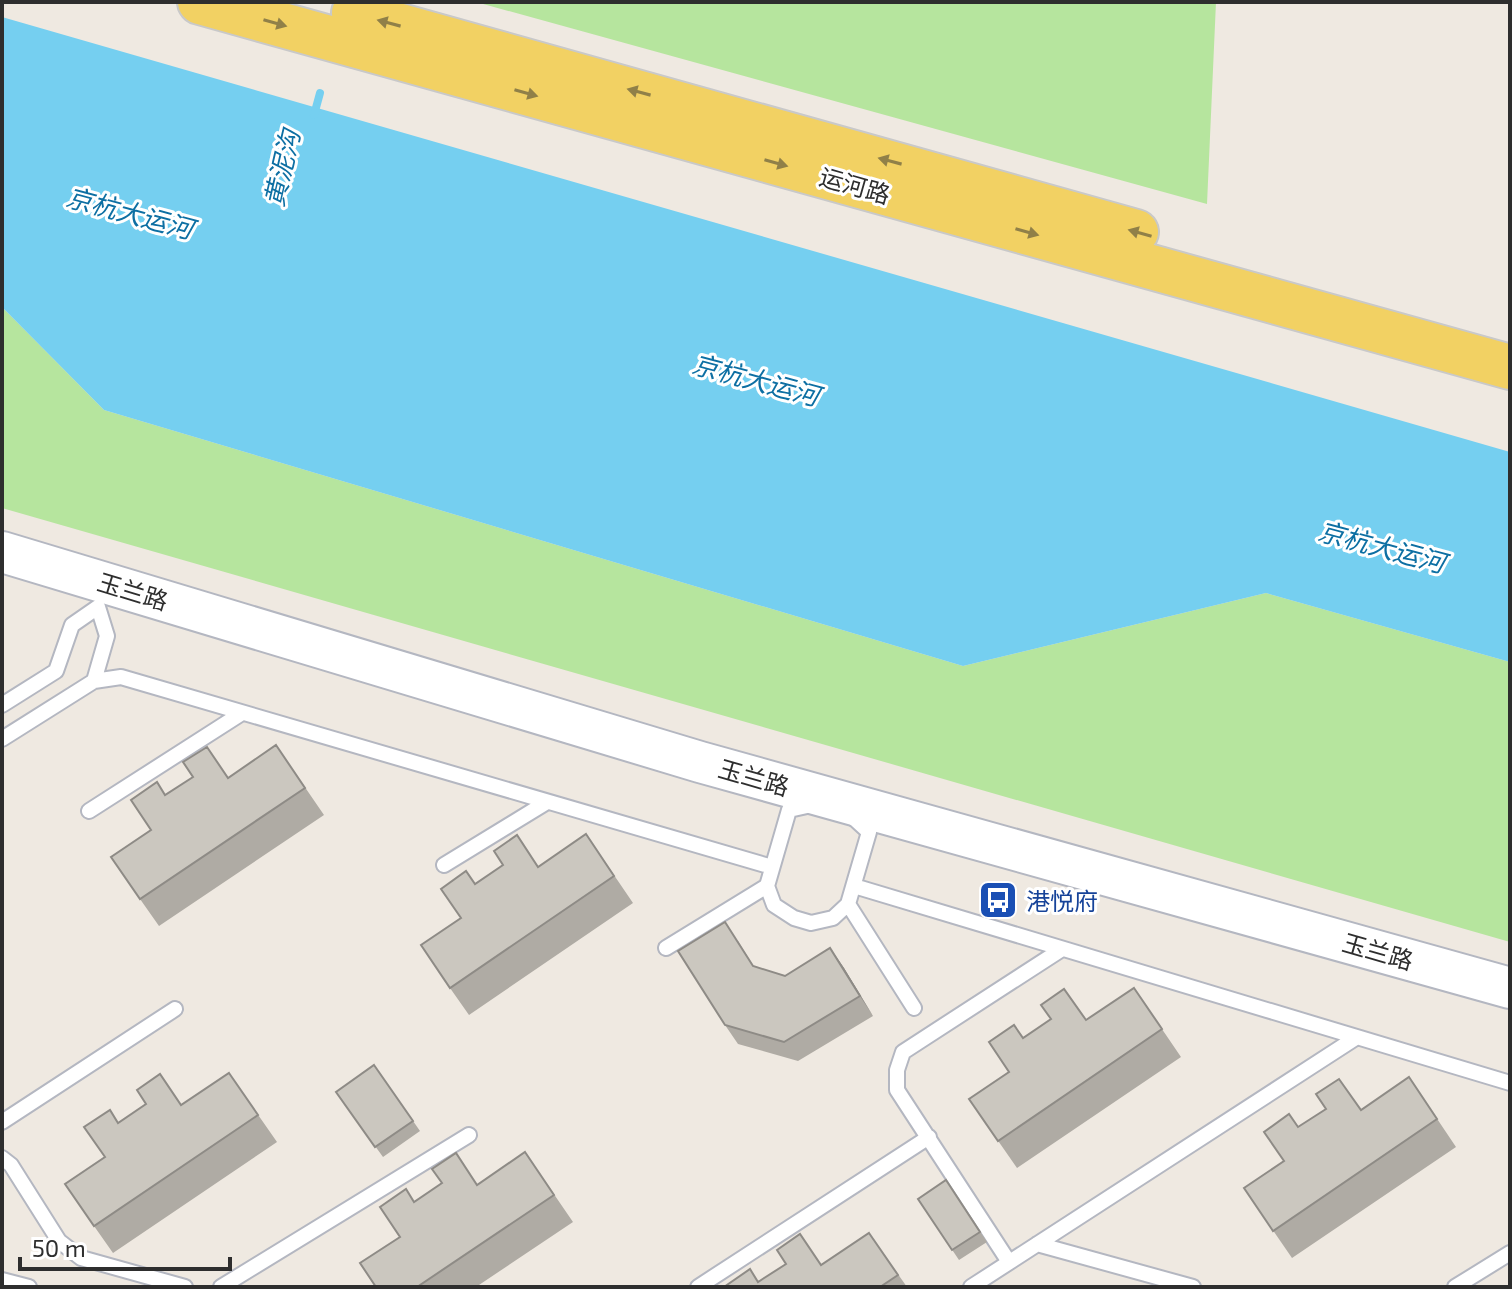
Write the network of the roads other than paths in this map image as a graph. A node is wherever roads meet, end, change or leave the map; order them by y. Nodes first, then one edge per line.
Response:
1 (200, 2) edge
2 (314, 2) edge
3 (1510, 342) edge
4 (1510, 367) edge
5 (2, 552) edge
6 (2, 578) edge
7 (98, 607) junction
8 (94, 681) junction
9 (2, 705) edge
10 (242, 713) junction
11 (2, 739) edge
12 (834, 800) junction
13 (547, 802) junction
14 (789, 810) junction
15 (89, 811) dead end
16 (869, 832) junction
17 (444, 865) dead end
18 (772, 867) junction
19 (767, 886) junction
20 (854, 886) junction
21 (848, 904) junction
22 (666, 948) dead end
23 (1062, 949) junction
24 (1510, 988) edge
25 (914, 1008) dead end
26 (175, 1009) dead end
27 (1510, 1013) edge
28 (1357, 1037) junction
29 (1510, 1083) edge
30 (2, 1122) edge
31 (469, 1135) dead end
32 (929, 1137) junction
33 (2, 1158) edge
34 (1037, 1244) junction
35 (1510, 1253) edge
36 (1009, 1262) junction
37 (2, 1280) edge
38 (29, 1287) edge
39 (185, 1287) edge
40 (221, 1287) edge
41 (698, 1287) edge
42 (971, 1287) edge
43 (1193, 1287) edge
44 (1455, 1287) edge

1 -> 4 main road, 运河路
3 -> 2 main road, 运河路
5 - 12 street, 玉兰路
6 - 7 street, 玉兰路
7 - 8 lane
7 - 9 lane
7 - 14 street, 玉兰路
8 - 10 lane
8 - 11 lane
10 - 13 lane
10 - 15 lane
12 - 14 lane
12 - 16 lane
12 - 24 street, 玉兰路
13 - 17 lane
13 - 18 lane
14 - 16 street, 玉兰路
14 - 18 lane
16 - 20 lane
16 - 27 street, 玉兰路
18 - 19 lane
19 - 21 lane
19 - 22 lane
20 - 21 lane
20 - 23 lane
21 - 25 lane
23 - 28 lane
23 - 32 lane
26 - 30 lane
28 - 29 lane
28 - 34 lane
31 - 40 lane
32 - 36 lane
32 - 41 lane
33 - 39 lane
34 - 36 lane
34 - 43 lane
35 - 44 lane
36 - 42 lane
37 - 38 lane

